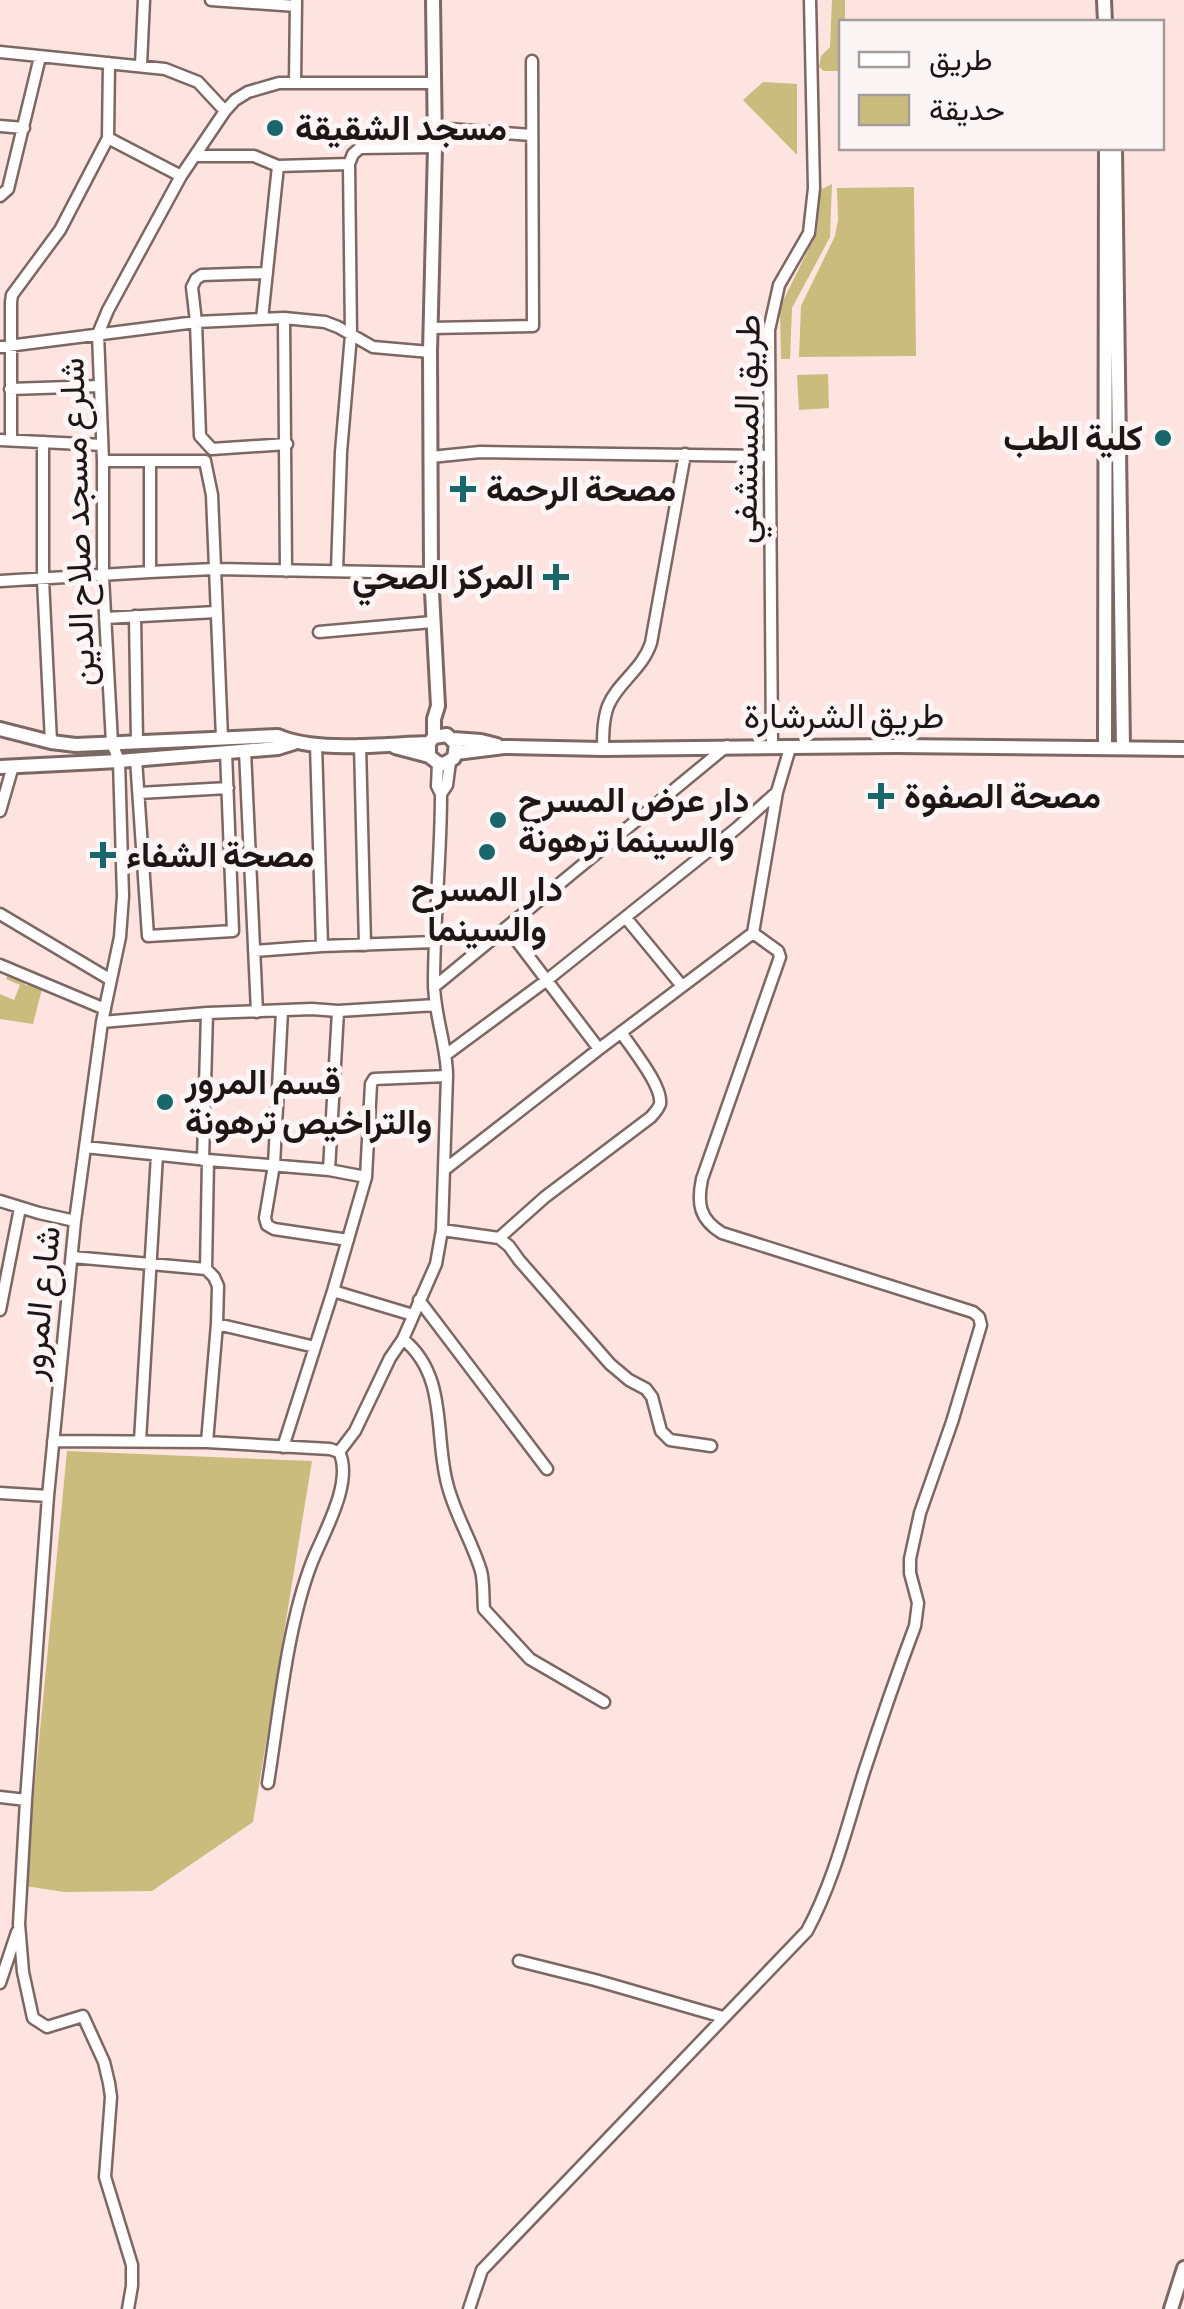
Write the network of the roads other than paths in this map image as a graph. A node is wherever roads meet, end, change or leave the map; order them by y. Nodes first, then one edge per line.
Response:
1 (144, 0) edge
2 (211, 0) edge
3 (433, 0) edge
4 (810, 0) edge
5 (296, 3) edge
6 (0, 52) edge
7 (40, 56) junction
8 (532, 61) dead end
9 (109, 62) junction
10 (141, 65) junction
11 (295, 83) junction
12 (434, 83) junction
13 (225, 110) junction
14 (0, 126) edge
15 (24, 128) junction
16 (434, 128) junction
17 (531, 135) junction
18 (108, 138) junction
19 (435, 147) junction
20 (1106, 150) edge
21 (1115, 150) edge
22 (195, 156) junction
23 (349, 164) junction
24 (278, 166) junction
25 (182, 176) junction
26 (0, 196) edge
27 (267, 274) junction
28 (284, 318) junction
29 (262, 319) junction
30 (196, 322) junction
31 (430, 328) junction
32 (98, 334) junction
33 (351, 335) junction
34 (5, 347) edge
35 (430, 352) junction
36 (100, 386) junction
37 (10, 389) junction
38 (6, 440) edge
39 (43, 442) junction
40 (102, 444) junction
41 (287, 444) junction
42 (685, 454) junction
43 (770, 456) junction
44 (431, 457) junction
45 (103, 461) junction
46 (150, 461) junction
47 (214, 569) junction
48 (286, 571) junction
49 (336, 571) junction
50 (150, 572) junction
51 (431, 573) junction
52 (103, 577) junction
53 (43, 580) junction
54 (0, 581) edge
55 (216, 612) junction
56 (135, 616) junction
57 (106, 618) junction
58 (432, 622) junction
59 (319, 632) dead end
60 (0, 728) edge
61 (52, 742) junction
62 (136, 742) junction
63 (112, 743) junction
64 (294, 743) junction
65 (316, 744) junction
66 (224, 745) junction
67 (360, 745) junction
68 (728, 746) junction
69 (772, 747) junction
70 (602, 748) junction
71 (790, 748) junction
72 (1105, 748) junction
73 (1123, 748) junction
74 (442, 749) junction
75 (1184, 749) edge
76 (246, 751) junction
77 (136, 759) junction
78 (119, 762) junction
79 (7, 767) edge
80 (228, 788) junction
81 (777, 792) junction
82 (139, 794) junction
83 (0, 811) edge
84 (0, 914) edge
85 (626, 918) junction
86 (508, 928) junction
87 (752, 933) junction
88 (435, 942) junction
89 (365, 944) junction
90 (322, 946) junction
91 (254, 951) junction
92 (0, 965) edge
93 (111, 980) junction
94 (547, 980) junction
95 (682, 986) junction
96 (434, 988) junction
97 (436, 1005) junction
98 (105, 1009) junction
99 (338, 1011) junction
100 (258, 1012) junction
101 (282, 1012) junction
102 (207, 1013) junction
103 (102, 1022) junction
104 (621, 1032) junction
105 (599, 1048) junction
106 (447, 1054) junction
107 (447, 1076) junction
108 (85, 1146) junction
109 (157, 1155) junction
110 (205, 1160) junction
111 (274, 1165) junction
112 (330, 1170) junction
113 (444, 1170) junction
114 (366, 1178) junction
115 (0, 1200) edge
116 (20, 1208) junction
117 (76, 1222) junction
118 (442, 1230) junction
119 (499, 1238) junction
120 (348, 1240) junction
121 (72, 1257) junction
122 (152, 1264) junction
123 (206, 1269) junction
124 (333, 1291) junction
125 (419, 1300) junction
126 (0, 1310) edge
127 (413, 1315) junction
128 (217, 1324) junction
129 (403, 1339) junction
130 (315, 1346) junction
131 (53, 1440) junction
132 (140, 1442) junction
133 (207, 1442) junction
134 (712, 1446) dead end
135 (283, 1447) junction
136 (339, 1452) junction
137 (547, 1469) dead end
138 (0, 1493) edge
139 (48, 1496) junction
140 (604, 1702) dead end
141 (268, 1783) dead end
142 (0, 1797) edge
143 (26, 1800) junction
144 (19, 1924) junction
145 (519, 1961) dead end
146 (0, 1984) edge
147 (723, 2017) junction
148 (1184, 2268) edge
149 (128, 2309) edge
150 (469, 2309) edge
151 (1171, 2309) edge

1 - 10 street
2 - 5 street
3 - 12 street
4 - 43 street, طريق المستشفي
5 - 11 street
6 - 7 street
7 - 9 street
7 - 15 street
8 - 17 street
9 - 10 street
9 - 18 street
10 - 13 street
11 - 12 street, شلرع مسجد صلاح الدين
11 - 13 street, شلرع مسجد صلاح الدين
12 - 16 street
13 - 22 street, شلرع مسجد صلاح الدين
14 - 15 street
15 - 26 street
16 - 17 street
16 - 19 street
17 - 31 street
18 - 25 street
18 - 34 street
19 - 23 street
19 - 31 street
20 - 72 street
21 - 73 street
22 - 24 street
22 - 25 street, شلرع مسجد صلاح الدين
23 - 24 street
23 - 33 street
24 - 27 street
25 - 32 street, شلرع مسجد صلاح الدين
27 - 29 street
27 - 30 street
28 - 29 street
28 - 33 street
28 - 41 street
29 - 30 street
30 - 32 street
30 - 41 street
31 - 35 street
32 - 34 street
32 - 36 street, شلرع مسجد صلاح الدين
33 - 35 street
33 - 49 street
34 - 37 street
35 - 44 street
36 - 37 street
36 - 40 street, شلرع مسجد صلاح الدين
37 - 38 street
38 - 39 street
39 - 40 street
39 - 53 street
40 - 45 street, شلرع مسجد صلاح الدين
41 - 48 street
42 - 43 street
42 - 44 street
42 - 70 street
43 - 69 street, طريق المستشفي
44 - 51 street
45 - 46 street
45 - 52 street, شلرع مسجد صلاح الدين
46 - 47 street
46 - 50 street
47 - 48 street
47 - 50 street
47 - 55 street
48 - 49 street
49 - 51 street
50 - 52 street
51 - 58 street
52 - 53 street
52 - 57 street, شلرع مسجد صلاح الدين
53 - 54 street
53 - 61 street
55 - 56 street
55 - 66 street
56 - 57 street
56 - 62 street
57 - 63 street, شلرع مسجد صلاح الدين
58 - 59 street
58 - 74 street
60 - 61 street
61 - 63 street
62 - 63 street
62 - 66 street
63 - 78 street, شلرع مسجد صلاح الدين
64 - 65 street
64 - 66 street
64 - 76 street
65 - 67 street
65 - 90 street
66 - 76 street
66 - 77 street
66 - 80 street
67 - 74 street
67 - 89 street
68 - 69 street, طريق الشرشارة
68 - 70 street, طريق الشرشارة
68 - 86 street
69 - 71 street, طريق الشرشارة
70 - 74 street, طريق الشرشارة
71 - 72 street, طريق الشرشارة
71 - 81 street
72 - 73 street, طريق الشرشارة
73 - 75 street, طريق الشرشارة
74 - 88 street
76 - 91 street
77 - 78 street
77 - 82 street
78 - 79 street
78 - 93 street, شارع المرور
79 - 83 street
80 - 82 street
80 - 82 street
81 - 85 street
81 - 87 street
84 - 93 street
85 - 94 street
85 - 95 street
86 - 94 street
86 - 96 street
87 - 95 street
87 - 147 street
88 - 89 street
88 - 96 street
89 - 90 street
90 - 91 street
91 - 100 street
92 - 98 street
93 - 98 street, شارع المرور
94 - 105 street
94 - 106 street
95 - 104 street
96 - 97 street
97 - 99 street
97 - 106 street
98 - 103 street, شارع المرور
99 - 101 street
99 - 112 street
100 - 101 street
100 - 102 street
101 - 111 street
102 - 103 street
102 - 110 street
103 - 108 street, شارع المرور
104 - 105 street
104 - 119 street
105 - 113 street
106 - 107 street
107 - 113 street
107 - 114 street
108 - 109 street
108 - 117 street, شارع المرور
109 - 110 street
109 - 122 street
110 - 111 street
110 - 123 street
111 - 112 street
111 - 120 street
112 - 114 street
113 - 118 street
114 - 120 street
115 - 116 street
116 - 117 street
116 - 126 street
117 - 121 street, شارع المرور
118 - 119 street
118 - 125 street
119 - 134 street
120 - 124 street
121 - 122 street
121 - 131 street, شارع المرور
122 - 123 street
122 - 132 street
123 - 128 street
124 - 127 street
124 - 130 street
125 - 127 street
125 - 137 street
127 - 129 street
128 - 130 street
128 - 133 street
129 - 136 street
129 - 140 street
130 - 135 street
131 - 132 street
131 - 139 street, شارع المرور
132 - 133 street
133 - 135 street
135 - 136 street
136 - 141 street
138 - 139 street
139 - 143 street, شارع المرور
142 - 143 street
143 - 144 street, شارع المرور
144 - 146 street
144 - 149 street, شارع المرور
145 - 147 street
147 - 150 street
148 - 151 street

